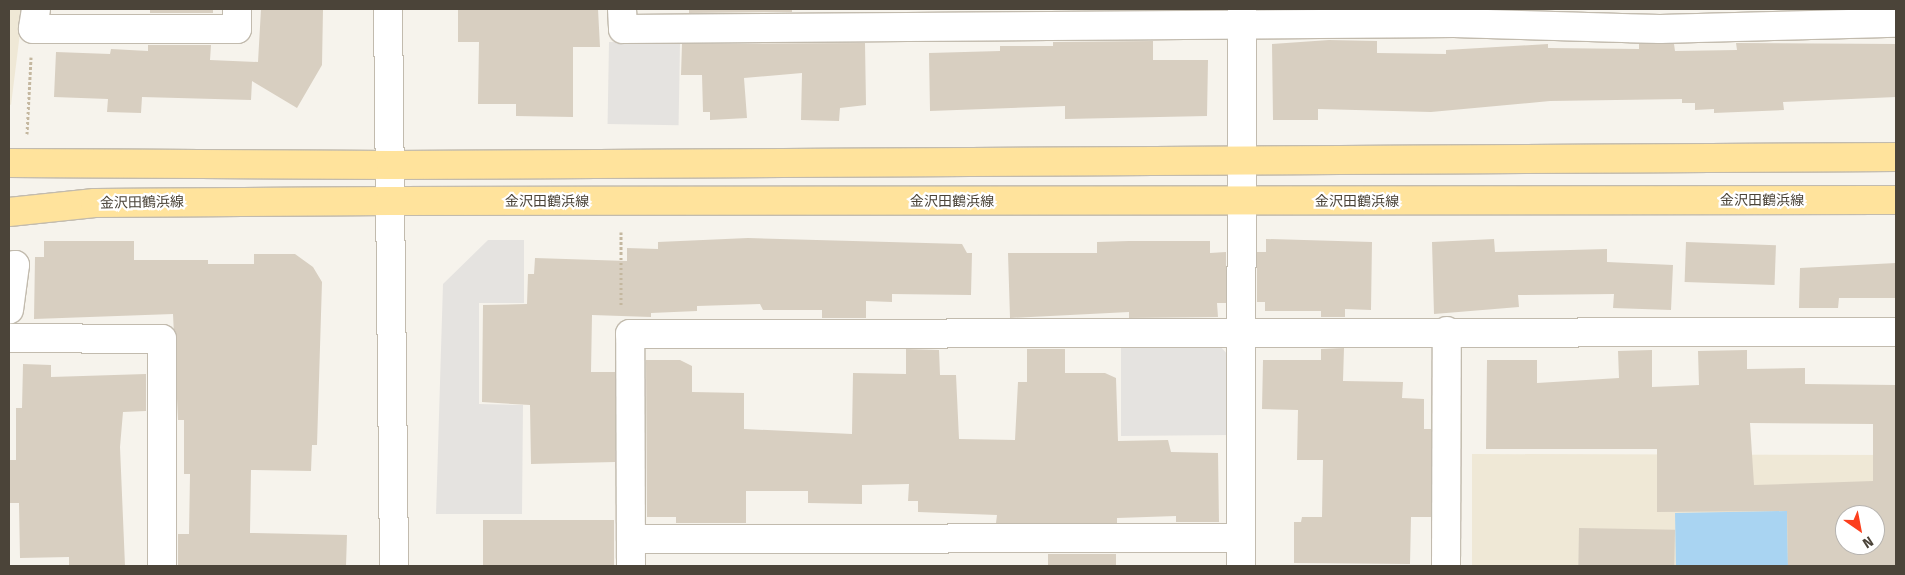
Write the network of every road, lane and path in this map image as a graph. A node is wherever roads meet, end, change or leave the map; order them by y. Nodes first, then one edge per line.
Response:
1 (238, 9) edge
2 (388, 9) edge
3 (622, 9) edge
4 (1454, 16) edge
5 (1857, 16) edge
6 (1242, 18) edge
7 (35, 19) edge
8 (1660, 19) edge
9 (1896, 23) edge
10 (27, 134) dead end
11 (1896, 157) edge
12 (1243, 160) junction
13 (9, 163) edge
14 (390, 165) junction
15 (1896, 200) edge
16 (390, 201) junction
17 (1243, 202) junction
18 (9, 204) edge
19 (96, 204) junction
20 (9, 212) edge
21 (621, 232) dead end
22 (9, 266) edge
23 (9, 310) edge
24 (1447, 332) junction
25 (1896, 332) edge
26 (1239, 333) junction
27 (630, 334) junction
28 (9, 338) edge
29 (1241, 538) junction
30 (631, 539) junction
31 (162, 566) edge
32 (394, 566) edge
33 (631, 566) edge
34 (1241, 566) edge
35 (1446, 566) edge

1 - 7 street
2 - 14 street
3 - 6 street
4 - 6 street
4 - 8 street
5 - 8 street
5 - 9 street
6 - 12 street
7 - 10 path
11 - 12 main road
12 - 14 main road
12 - 17 street
13 - 14 main road
14 - 16 street
15 - 17 main road, 金沢田鶴浜線
16 - 17 main road, 金沢田鶴浜線
16 - 19 main road, 金沢田鶴浜線
16 - 32 street
17 - 26 street
18 - 19 main road
19 - 20 main road, 金沢田鶴浜線
21 - 27 path
22 - 23 street
24 - 25 street
24 - 26 street
24 - 35 street
26 - 27 street
26 - 29 street
27 - 30 street
28 - 31 street
29 - 30 street
29 - 34 street
30 - 33 street

